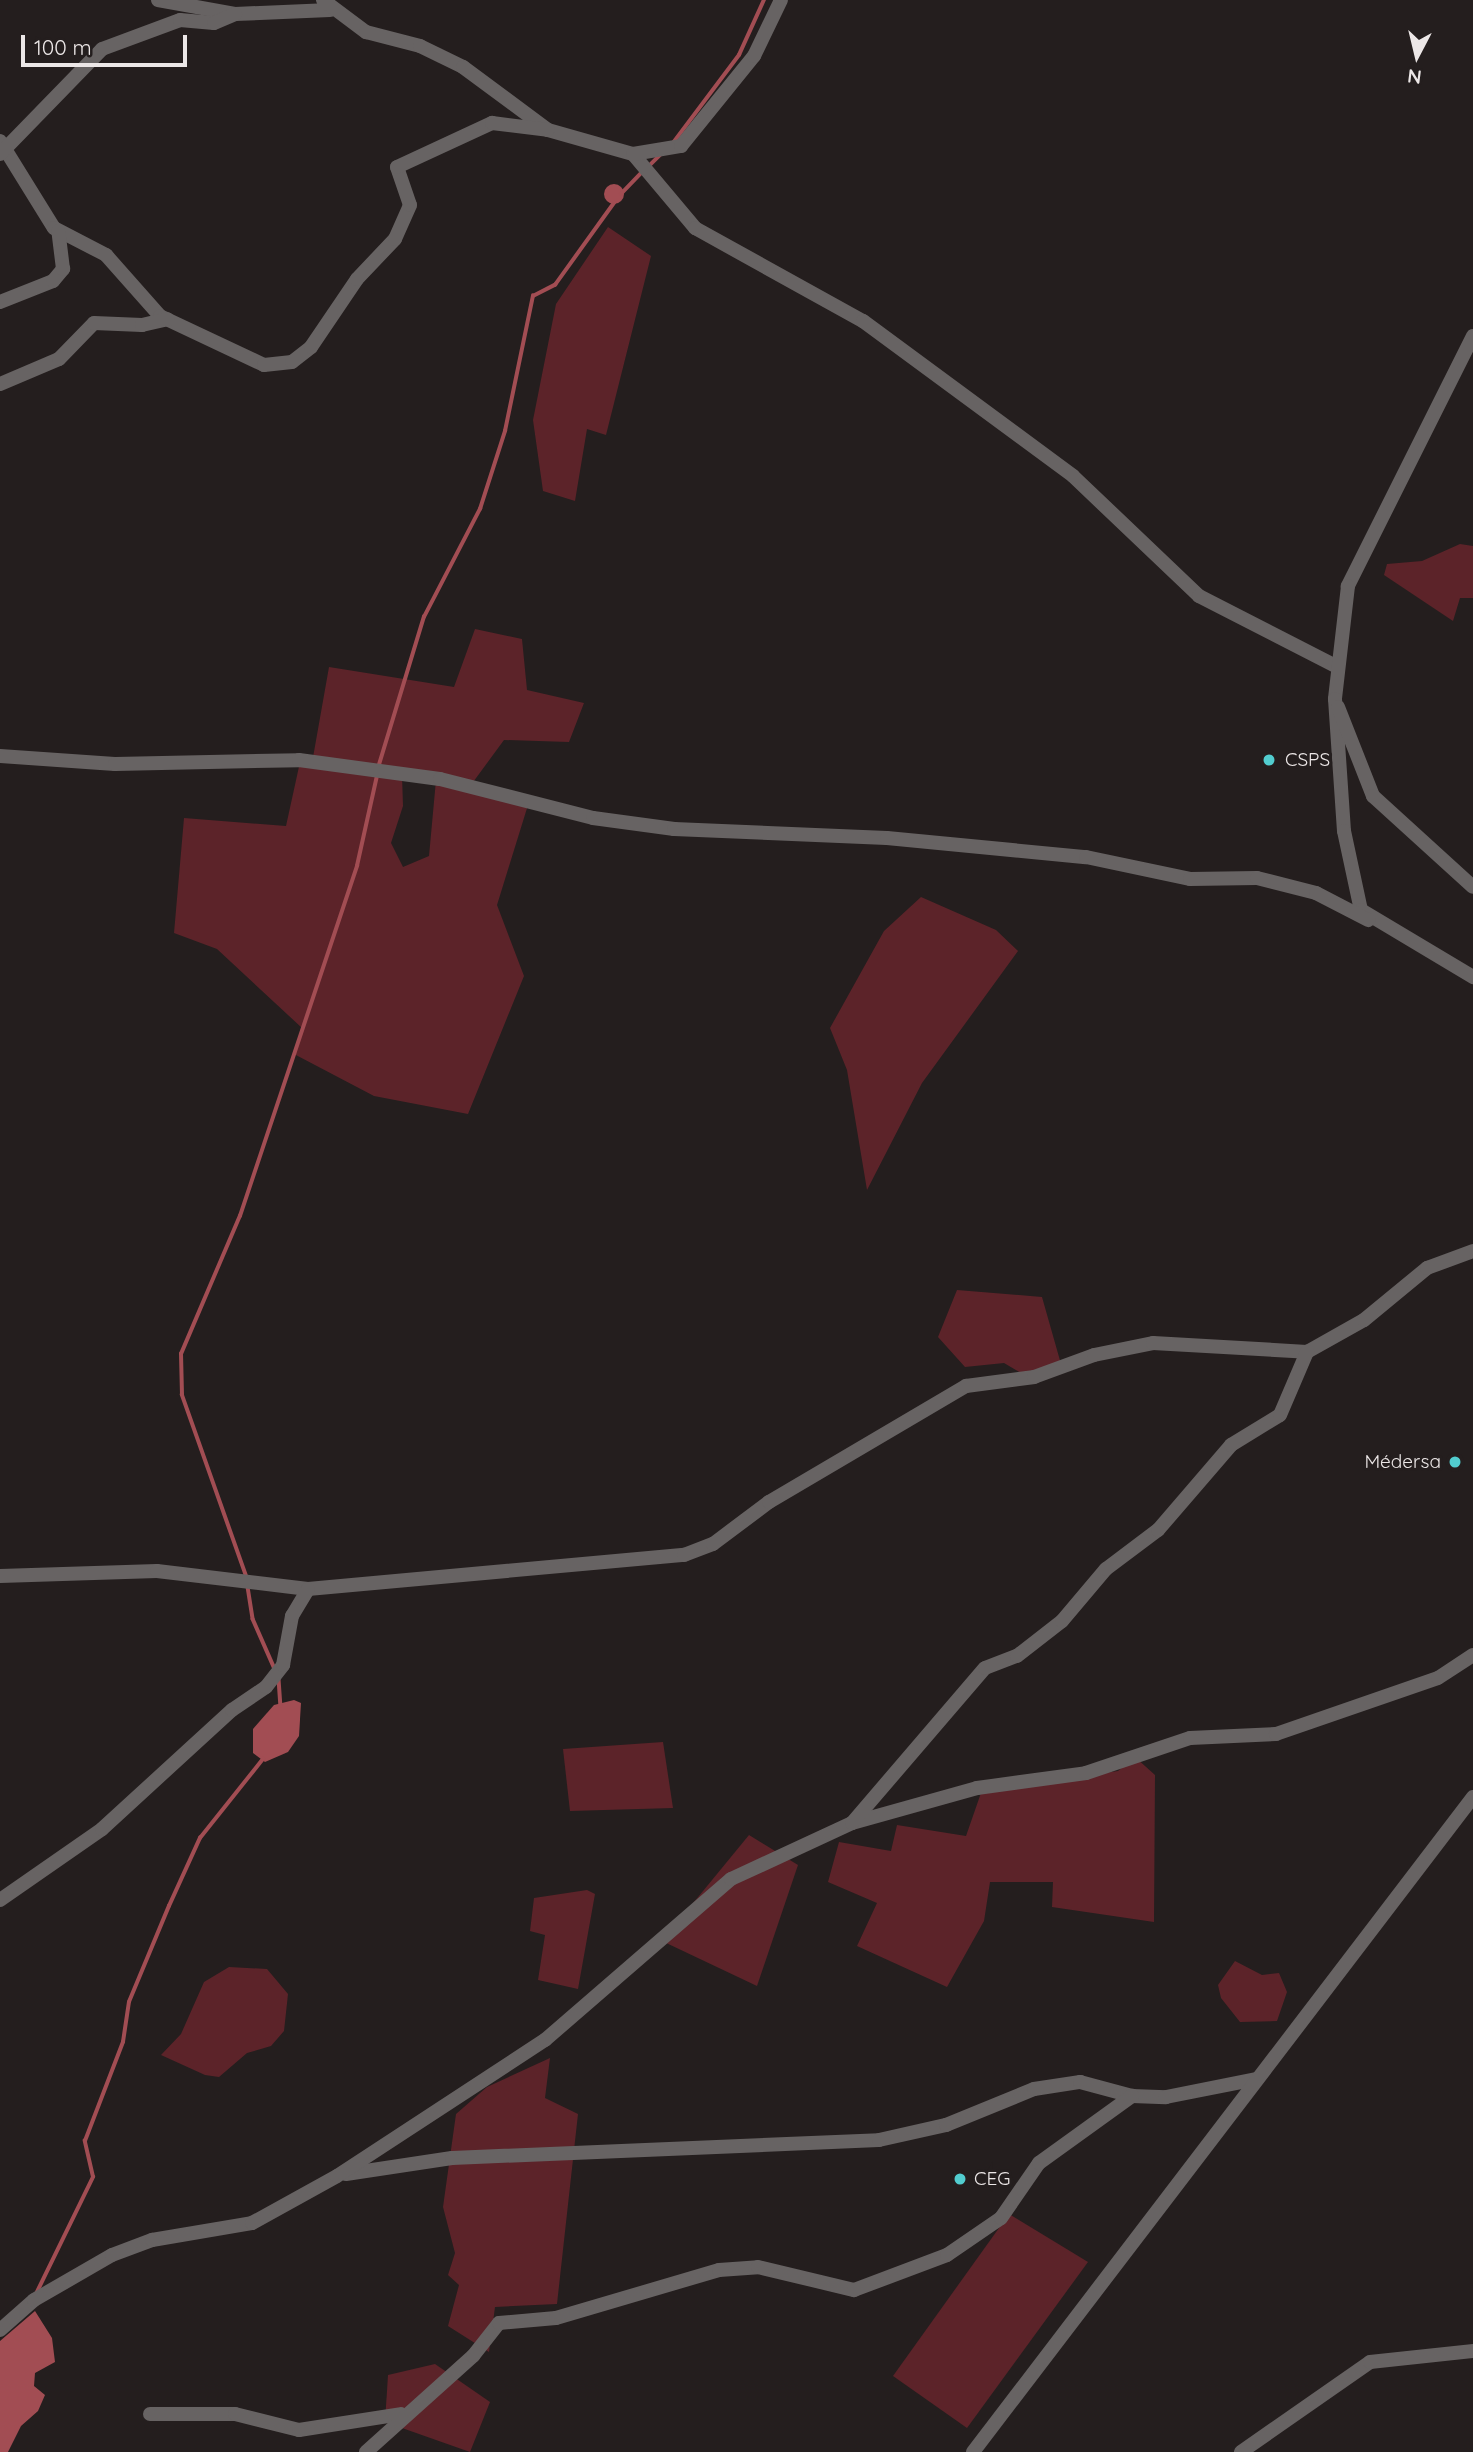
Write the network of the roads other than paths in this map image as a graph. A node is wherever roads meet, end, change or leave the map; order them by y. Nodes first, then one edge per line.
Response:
1 (158, 0) edge
2 (781, 0) edge
3 (327, 5) edge
4 (235, 15) junction
5 (548, 130) junction
6 (2, 148) edge
7 (633, 154) junction
8 (58, 231) junction
9 (0, 302) edge
10 (167, 319) junction
11 (1473, 336) edge
12 (0, 384) edge
13 (1336, 666) junction
14 (1335, 699) junction
15 (0, 756) edge
16 (1473, 887) edge
17 (1368, 920) junction
18 (1473, 977) edge
19 (1473, 1251) edge
20 (1307, 1352) junction
21 (0, 1576) edge
22 (308, 1589) junction
23 (1473, 1655) edge
24 (1473, 1797) edge
25 (852, 1824) junction
26 (0, 1900) edge
27 (1257, 2079) junction
28 (1132, 2096) junction
29 (337, 2176) junction
30 (0, 2330) edge
31 (1473, 2351) edge
32 (149, 2414) dead end
33 (401, 2414) junction
34 (366, 2452) edge
35 (973, 2452) edge
36 (1241, 2452) edge

1 - 4 street
2 - 7 street
3 - 4 street
3 - 5 street
4 - 6 street
5 - 7 street
5 - 10 street
6 - 8 street
7 - 13 street
8 - 9 street
8 - 10 street
10 - 12 street
11 - 13 street
13 - 14 street
14 - 16 street
14 - 17 street
15 - 17 street
17 - 18 street
19 - 20 street
20 - 22 street
20 - 25 street
21 - 22 street
22 - 26 street
23 - 25 street
24 - 27 street
25 - 29 street
27 - 28 street
27 - 35 street
28 - 29 street
28 - 33 street
29 - 30 street
31 - 36 street
32 - 33 street
33 - 34 street

